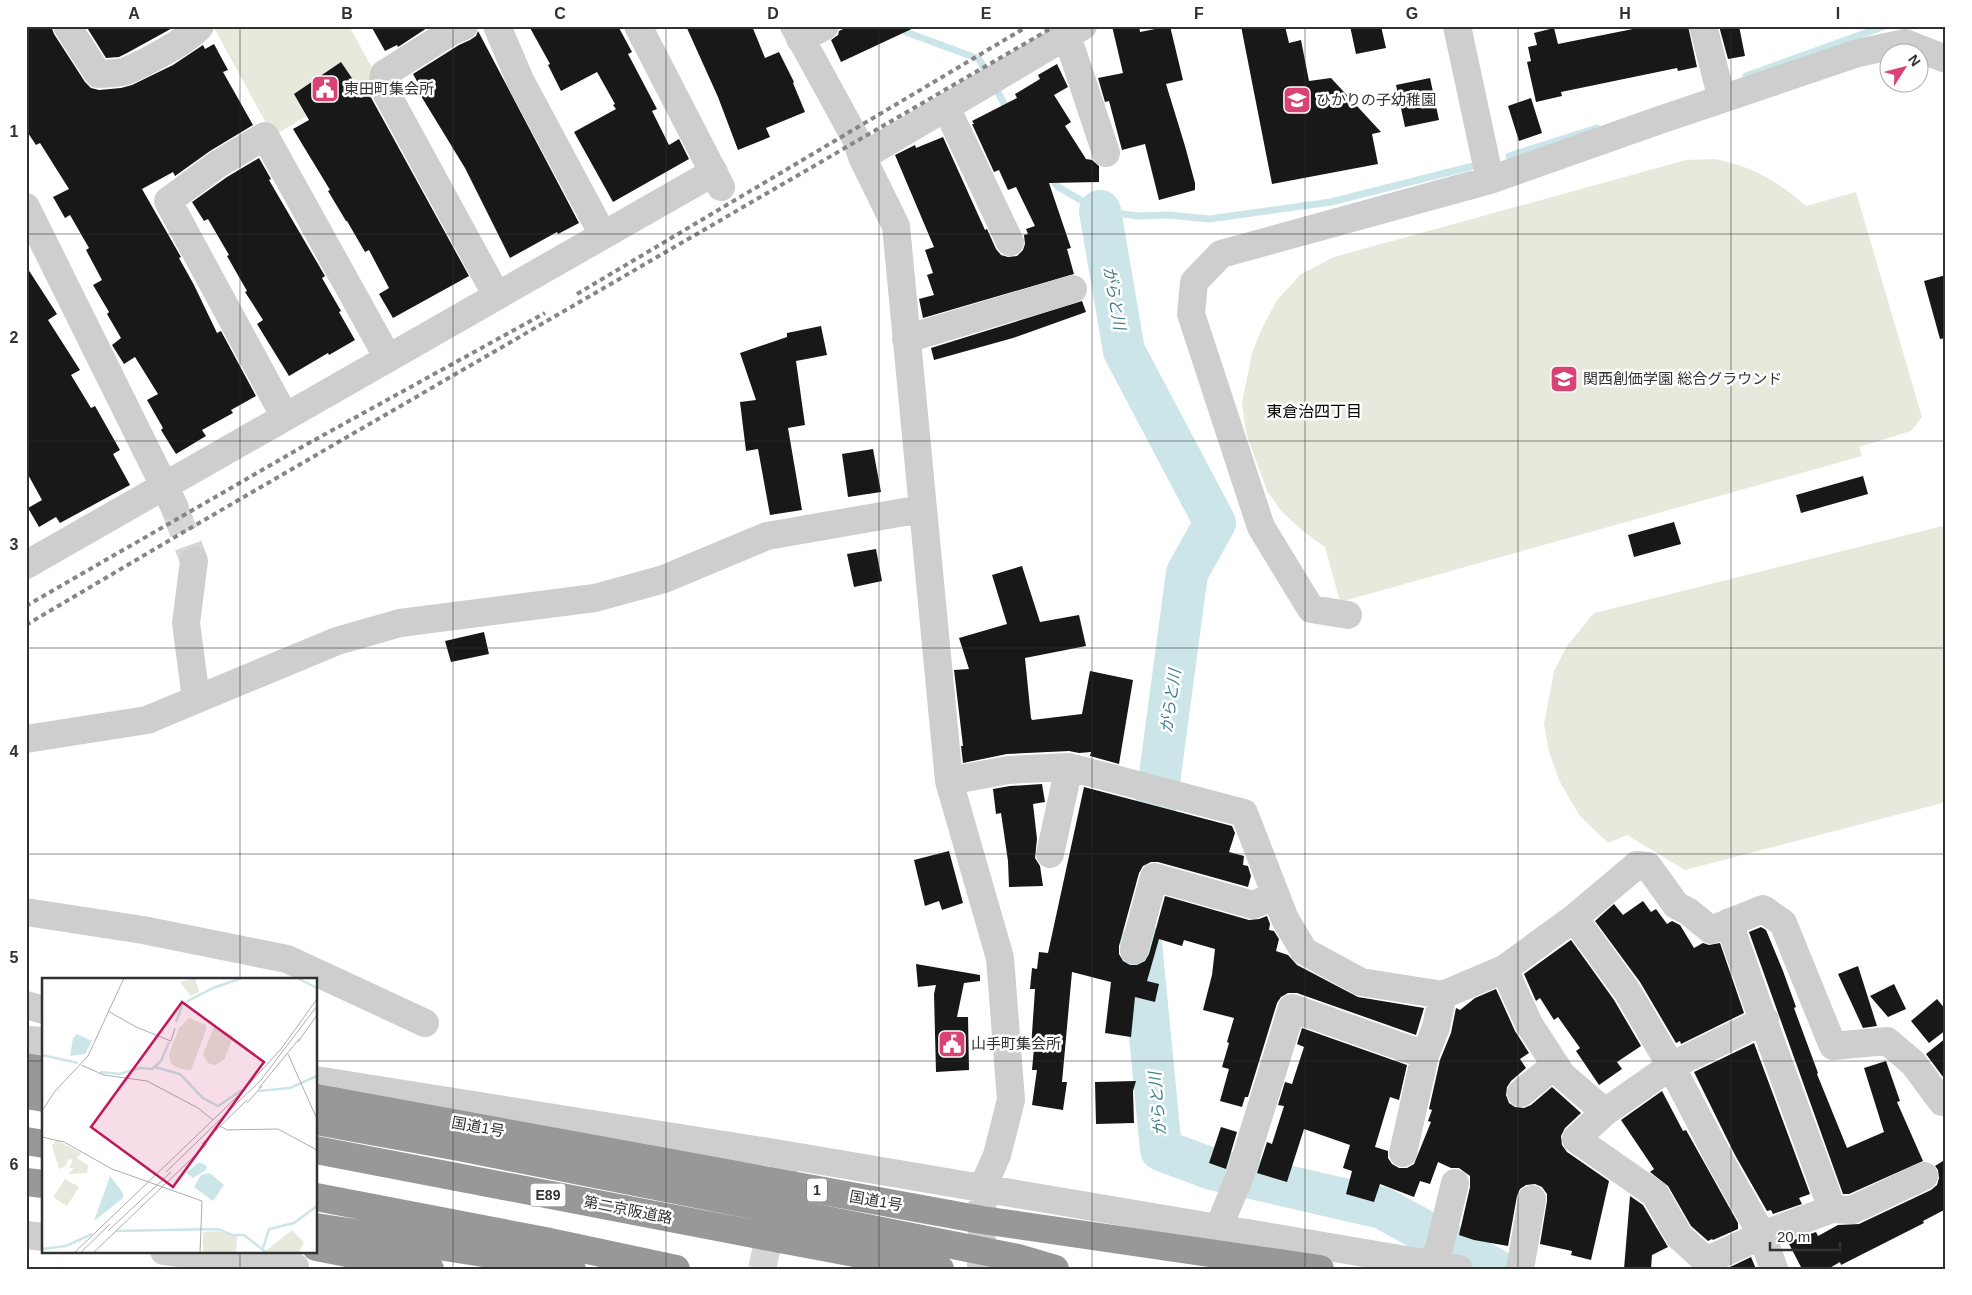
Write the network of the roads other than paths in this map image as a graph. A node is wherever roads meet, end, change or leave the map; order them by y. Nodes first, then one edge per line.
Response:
1 (68, 26) edge
2 (200, 26) edge
3 (464, 26) edge
4 (497, 26) edge
5 (638, 26) edge
6 (825, 26) edge
7 (1457, 26) edge
8 (1703, 26) edge
9 (1075, 31) edge
10 (797, 32) edge
11 (1946, 59) edge
12 (1722, 99) junction
13 (946, 106) junction
14 (1106, 153) dead end
15 (862, 157) junction
16 (1490, 180) junction
17 (26, 207) edge
18 (604, 235) junction
19 (1010, 242) dead end
20 (1073, 289) dead end
21 (496, 296) junction
22 (906, 339) junction
23 (388, 358) junction
24 (285, 417) junction
25 (169, 496) junction
26 (922, 509) junction
27 (194, 561) tunnel mouth
28 (26, 565) edge
29 (1348, 615) dead end
30 (196, 698) junction
31 (26, 739) edge
32 (1069, 767) junction
33 (949, 781) junction
34 (1050, 854) dead end
35 (1276, 895) junction
36 (26, 912) edge
37 (1574, 918) junction
38 (1730, 922) junction
39 (1134, 950) dead end
40 (1504, 969) junction
41 (1443, 994) junction
42 (26, 1005) edge
43 (42, 1009) edge
44 (1764, 1020) junction
45 (426, 1023) dead end
46 (26, 1040) edge
47 (42, 1041) edge
48 (26, 1048) edge
49 (42, 1051) edge
50 (1425, 1054) junction
51 (1556, 1065) junction
52 (1671, 1066) junction
53 (26, 1067) edge
54 (42, 1070) edge
55 (318, 1080) edge
56 (1521, 1093) dead end
57 (26, 1095) edge
58 (42, 1098) edge
59 (318, 1098) edge
60 (1946, 1102) edge
61 (1604, 1112) junction
62 (318, 1121) edge
63 (26, 1141) edge
64 (42, 1144) edge
65 (318, 1150) edge
66 (1403, 1153) dead end
67 (1924, 1176) dead end
68 (26, 1182) edge
69 (1455, 1183) dead end
70 (42, 1184) edge
71 (983, 1187) junction
72 (318, 1197) edge
73 (1532, 1199) dead end
74 (26, 1200) edge
75 (42, 1202) edge
76 (1832, 1209) junction
77 (982, 1220) junction
78 (318, 1227) edge
79 (1219, 1227) junction
80 (26, 1235) edge
81 (1762, 1236) junction
82 (42, 1237) edge
83 (318, 1247) edge
84 (172, 1252) edge
85 (266, 1252) edge
86 (1430, 1264) junction
87 (300, 1268) edge
88 (430, 1269) edge
89 (572, 1269) edge
90 (676, 1269) edge
91 (940, 1269) edge
92 (980, 1269) edge
93 (1055, 1269) edge
94 (1320, 1269) edge
95 (1459, 1269) edge
96 (1520, 1269) edge
97 (1774, 1269) edge

1 - 2 street
3 - 21 street
4 - 18 street
5 - 18 street
6 - 10 street
7 - 16 street
8 - 12 street
9 - 13 street
9 - 14 street
10 - 15 street
11 - 12 street
12 - 16 street
13 - 15 street
13 - 19 street
15 - 22 street
16 - 29 street
17 - 25 street
18 - 21 street
20 - 22 street
21 - 23 street
22 - 26 street
23 - 24 street
23 - 24 street
24 - 25 street
25 - 28 street
26 - 30 street
26 - 33 street
27 - 30 street
30 - 31 street
32 - 33 street
32 - 34 street
32 - 35 street
33 - 71 street
35 - 39 street
35 - 41 street
36 - 45 street
37 - 38 street
37 - 40 street
37 - 52 street
38 - 44 street
38 - 60 street
40 - 41 street
40 - 51 street
41 - 50 street
42 - 43 street
44 - 52 street
44 - 76 street
46 - 47 street
48 - 49 highway
50 - 66 street
50 - 79 street
51 - 56 street
51 - 61 street
52 - 61 street
52 - 81 street
53 - 54 highway
55 - 71 street
57 - 58 highway
59 - 77 highway, 国道1号 / 1
61 - 81 street
62 - 93 highway, bridge
63 - 64 highway
65 - 91 highway, 第二京阪道路 / E89, bridge
67 - 76 street
68 - 70 highway
69 - 86 street
71 - 77 street
71 - 79 street
72 - 90 highway
73 - 96 street
74 - 75 highway
76 - 81 street
77 - 92 street
77 - 94 highway, 国道1号 / 1
78 - 89 highway
79 - 86 street
80 - 82 street
81 - 97 street
83 - 88 highway
84 - 87 street
85 - 87 street
86 - 95 street

